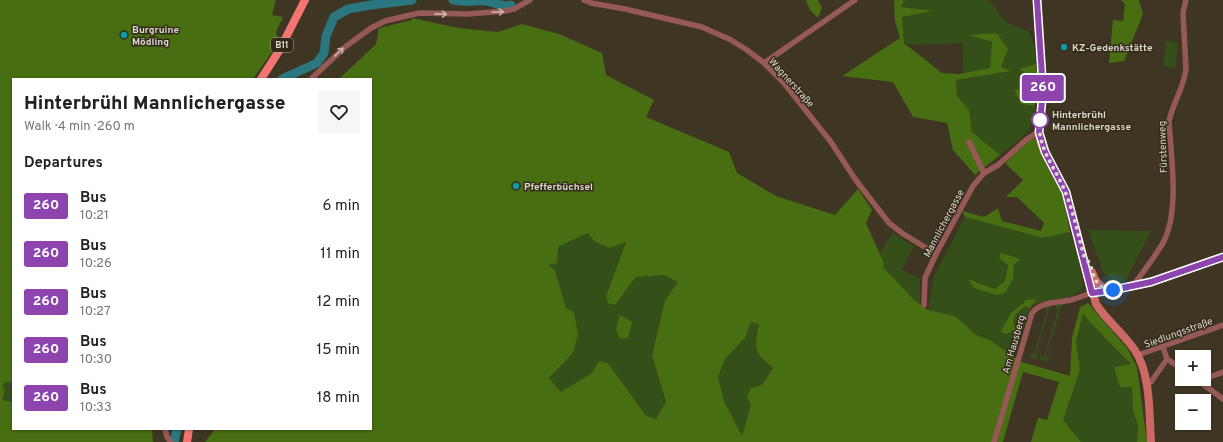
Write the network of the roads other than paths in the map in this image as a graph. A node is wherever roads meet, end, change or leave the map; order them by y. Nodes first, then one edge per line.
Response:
1 (305, 0) edge
2 (530, 0) edge
3 (584, 0) edge
4 (855, 0) edge
5 (1037, 0) edge
6 (1186, 0) edge
7 (764, 63) junction
8 (262, 78) edge
9 (312, 78) edge
10 (1039, 132) junction
11 (969, 142) dead end
12 (984, 173) junction
13 (936, 254) junction
14 (1084, 256) junction
15 (1223, 257) edge
16 (1132, 286) junction
17 (1113, 290) junction
18 (1092, 293) junction
19 (924, 305) dead end
20 (1223, 325) edge
21 (1163, 347) junction
22 (1138, 355) junction
23 (1168, 359) junction
24 (1175, 364) edge
25 (1223, 372) edge
26 (1211, 376) edge
27 (1146, 382) junction
28 (1205, 386) edge
29 (1223, 399) edge
30 (165, 430) edge
31 (189, 430) edge
32 (171, 442) edge
33 (187, 442) edge
34 (994, 442) edge
35 (1151, 442) edge

1 - 8 main road, B11
9 -> 2 street
3 - 7 street, Wagnerstraße
4 - 7 street
5 - 10 main road
6 - 16 street, Fürstenweg
7 - 13 street, Wagnerstraße
10 - 12 street, Mannlichergasse
10 - 14 main road
11 - 12 street
12 - 13 street, Mannlichergasse
13 - 19 street, Mannlichergasse
14 - 17 main road
14 - 18 main road
15 - 16 main road
16 - 17 main road
17 - 18 main road
18 - 22 main road
18 - 34 street, Am Hausberg
20 - 21 street, Siedlungsstraße
21 - 22 street, Siedlungsstraße
21 - 23 street
22 - 27 main road
23 - 24 street
23 - 27 street
25 - 26 street
27 - 35 main road
28 - 29 street
30 - 32 street
31 - 33 main road

